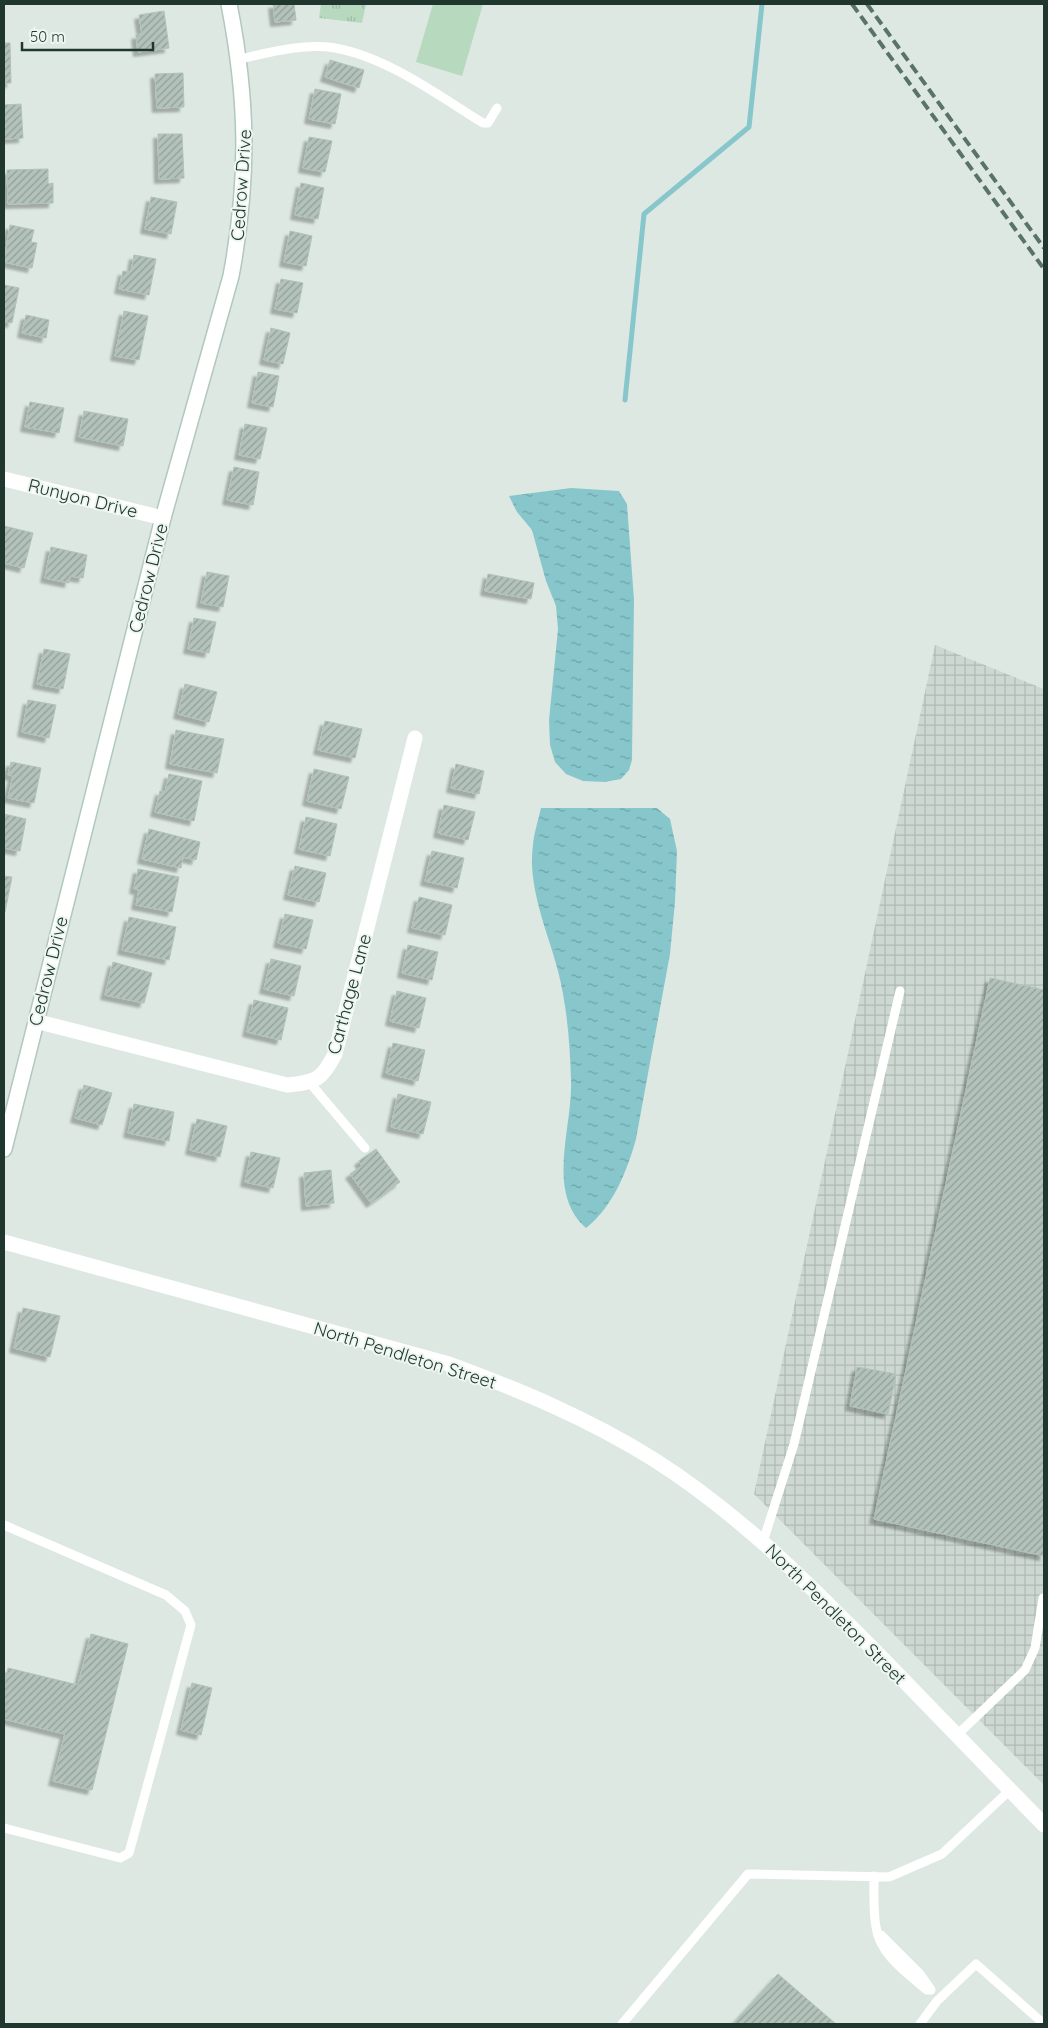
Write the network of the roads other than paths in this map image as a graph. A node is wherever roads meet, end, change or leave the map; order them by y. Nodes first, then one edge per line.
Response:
1 (229, 4) edge
2 (240, 59) junction
3 (496, 108) dead end
4 (4, 479) edge
5 (163, 518) junction
6 (415, 738) dead end
7 (900, 991) dead end
8 (35, 1021) junction
9 (310, 1083) junction
10 (365, 1148) dead end
11 (4, 1149) edge
12 (4, 1242) edge
13 (4, 1525) edge
14 (763, 1542) junction
15 (1043, 1598) edge
16 (957, 1735) junction
17 (1010, 1790) junction
18 (1044, 1825) edge
19 (4, 1828) edge
20 (874, 1876) junction
21 (937, 2001) junction
22 (622, 2024) edge
23 (920, 2024) edge
24 (1044, 2024) edge

1 - 2 street, Cedrow Drive
2 - 3 lane
2 - 5 street, Cedrow Drive
4 - 5 street, Runyon Drive
5 - 8 street, Cedrow Drive
6 - 9 street, Carthage Lane
7 - 14 lane
8 - 9 street
8 - 11 street, Cedrow Drive
9 - 10 lane
12 - 14 street, North Pendleton Street
13 - 19 lane
14 - 16 street, North Pendleton Street
15 - 16 lane
16 - 17 street, North Pendleton Street
17 - 18 street, North Pendleton Street
17 - 20 lane
20 - 21 lane
20 - 22 lane
21 - 23 lane
21 - 24 lane

